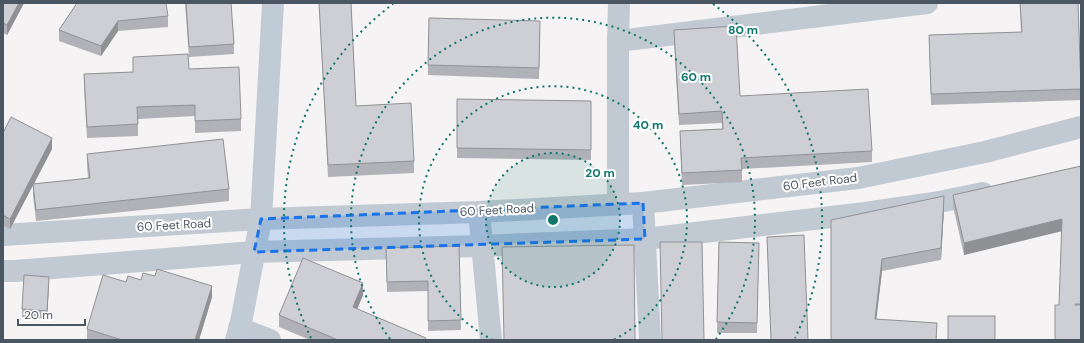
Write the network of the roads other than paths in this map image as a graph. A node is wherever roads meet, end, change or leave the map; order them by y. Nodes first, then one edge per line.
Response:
1 (273, 3) edge
2 (619, 3) edge
3 (927, 3) edge
4 (618, 42) junction
5 (1081, 127) edge
6 (1000, 189) edge
7 (643, 202) junction
8 (618, 203) junction
9 (479, 212) junction
10 (261, 219) junction
11 (3, 235) edge
12 (645, 239) junction
13 (482, 246) junction
14 (254, 252) junction
15 (3, 271) edge
16 (238, 334) edge
17 (270, 340) edge
18 (491, 340) edge
19 (650, 340) edge

1 - 10 street
2 - 4 street
3 - 4 street
4 - 8 street
5 - 7 street, 60 Feet Road
6 - 12 street
7 - 8 street, 60 Feet Road
7 - 12 street
8 - 9 street, 60 Feet Road
9 - 10 street, 60 Feet Road
9 - 13 street
10 - 11 street, 60 Feet Road
10 - 14 street
12 - 13 street
12 - 19 street
13 - 14 street
13 - 18 street
14 - 15 street
14 - 16 street
16 - 17 street

